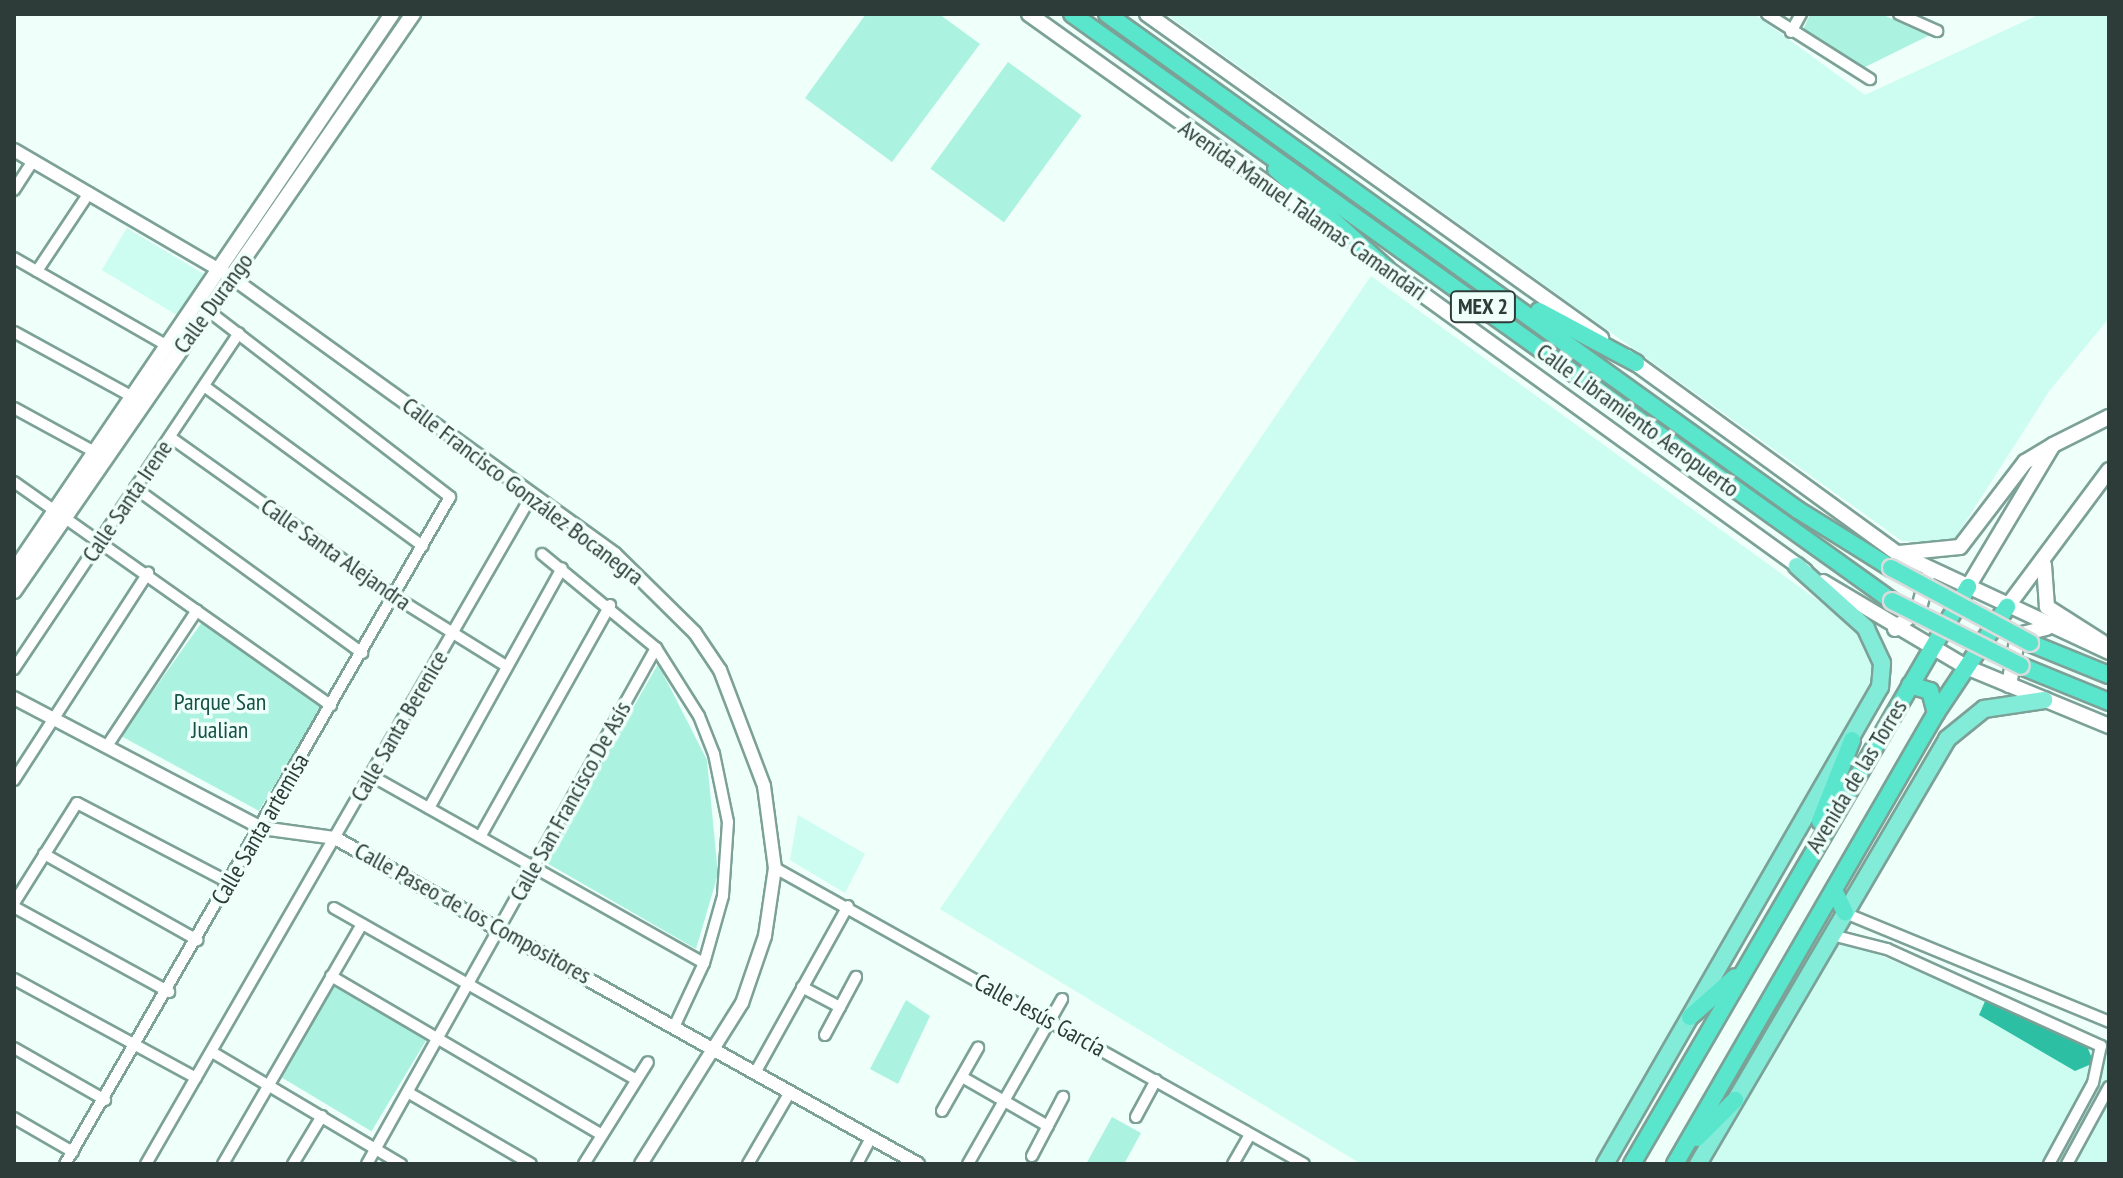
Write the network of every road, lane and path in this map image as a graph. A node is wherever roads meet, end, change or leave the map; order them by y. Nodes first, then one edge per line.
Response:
1 (392, 14) edge
2 (413, 14) edge
3 (1029, 14) edge
4 (1072, 14) edge
5 (1107, 14) edge
6 (1147, 14) edge
7 (1767, 14) edge
8 (1801, 14) edge
9 (1899, 14) edge
10 (1937, 31) dead end
11 (1791, 32) junction
12 (1870, 79) dead end
13 (1216, 114) junction
14 (14, 150) edge
15 (33, 161) junction
16 (14, 190) edge
17 (89, 193) junction
18 (14, 258) edge
19 (1387, 269) junction
20 (37, 271) junction
21 (225, 273) junction
22 (1486, 283) junction
23 (207, 310) junction
24 (14, 332) edge
25 (239, 333) junction
26 (166, 345) junction
27 (1636, 363) junction
28 (204, 386) junction
29 (131, 396) junction
30 (14, 408) edge
31 (2109, 417) edge
32 (170, 437) junction
33 (2053, 445) junction
34 (93, 451) junction
35 (2109, 470) edge
36 (14, 482) edge
37 (135, 488) junction
38 (532, 495) junction
39 (62, 510) junction
40 (102, 538) junction
41 (423, 546) junction
42 (19, 554) edge
43 (542, 554) dead end
44 (1894, 561) junction
45 (2044, 565) junction
46 (1797, 566) junction
47 (1919, 566) junction
48 (562, 568) junction
49 (14, 571) edge
50 (148, 573) junction
51 (1968, 587) junction
52 (14, 591) edge
53 (395, 597) junction
54 (610, 605) junction
55 (2007, 607) junction
56 (197, 610) junction
57 (2052, 628) junction
58 (1895, 629) junction
59 (452, 633) junction
60 (656, 648) junction
61 (1931, 649) junction
62 (2109, 649) edge
63 (362, 653) junction
64 (506, 666) junction
65 (1966, 667) junction
66 (14, 669) edge
67 (2109, 675) edge
68 (1910, 685) junction
69 (2009, 685) junction
70 (14, 698) edge
71 (2044, 700) junction
72 (2109, 702) edge
73 (331, 706) junction
74 (1936, 713) junction
75 (54, 717) junction
76 (2109, 726) edge
77 (1852, 740) junction
78 (109, 743) junction
79 (370, 775) junction
80 (14, 780) edge
81 (429, 808) junction
82 (262, 828) junction
83 (480, 837) junction
84 (335, 838) junction
85 (44, 854) junction
86 (533, 868) junction
87 (775, 868) junction
88 (1801, 869) junction
89 (228, 882) junction
90 (1834, 890) junction
91 (14, 905) edge
92 (848, 906) junction
93 (334, 908) dead end
94 (1845, 913) junction
95 (362, 924) junction
96 (499, 925) junction
97 (1832, 935) junction
98 (197, 940) junction
99 (704, 963) junction
100 (1748, 965) junction
101 (331, 976) junction
102 (856, 977) dead end
103 (14, 979) edge
104 (469, 984) junction
105 (802, 987) junction
106 (169, 992) junction
107 (1062, 999) dead end
108 (840, 1007) junction
109 (1690, 1017) junction
110 (1049, 1021) junction
111 (2109, 1022) edge
112 (675, 1025) junction
113 (825, 1035) dead end
114 (438, 1041) junction
115 (2105, 1044) edge
116 (138, 1046) junction
117 (14, 1048) edge
118 (978, 1048) dead end
119 (715, 1049) junction
120 (212, 1052) junction
121 (648, 1062) dead end
122 (755, 1073) junction
123 (962, 1077) junction
124 (196, 1078) junction
125 (637, 1080) junction
126 (1156, 1080) junction
127 (268, 1085) junction
128 (2109, 1087) edge
129 (790, 1092) junction
130 (409, 1093) junction
131 (1063, 1097) dead end
132 (105, 1100) junction
133 (1735, 1100) junction
134 (1004, 1101) junction
135 (942, 1111) dead end
136 (322, 1116) junction
137 (1136, 1117) dead end
138 (14, 1118) edge
139 (1048, 1126) junction
140 (1250, 1134) junction
141 (602, 1135) junction
142 (871, 1138) junction
143 (377, 1149) junction
144 (73, 1152) junction
145 (1032, 1156) dead end
146 (1677, 1160) edge
147 (65, 1164) edge
148 (146, 1164) edge
149 (223, 1164) edge
150 (293, 1164) edge
151 (367, 1164) edge
152 (401, 1164) edge
153 (531, 1164) edge
154 (584, 1164) edge
155 (641, 1164) edge
156 (748, 1164) edge
157 (857, 1164) edge
158 (918, 1164) edge
159 (968, 1164) edge
160 (1233, 1164) edge
161 (1304, 1164) edge
162 (1605, 1164) edge
163 (1632, 1164) edge
164 (1698, 1164) edge
165 (2049, 1164) edge
166 (2067, 1164) edge

1 - 21 main road, Calle Durango
2 - 21 main road, Calle Durango
3 - 19 main road, Avenida Manuel Talamas Camandari
4 - 13 highway, Calle Libramiento Aeropuerto / MEX 2
5 - 22 highway, Calle Libramiento Aeropuerto / MEX 2
6 - 27 main road
7 - 11 street
8 - 11 street
9 - 10 street
11 - 12 street
13 - 19 highway
13 - 72 highway, Calle Libramiento Aeropuerto / MEX 2, bridge
14 - 15 street, Calle Francisco González Bocanegra
15 - 16 street
15 - 17 street, Calle Francisco González Bocanegra
17 - 20 street
17 - 21 street, Calle Francisco González Bocanegra
18 - 20 street
19 - 46 main road, Avenida Manuel Talamas Camandari
20 - 26 street
21 - 23 main road, Calle Durango
21 - 26 main road, Calle Durango
21 - 38 street, Calle Francisco González Bocanegra
22 - 27 highway
22 - 44 highway, Calle Libramiento Aeropuerto / MEX 2
23 - 25 street
23 - 39 main road, Calle Durango
24 - 29 street
25 - 28 street, Calle Santa Irene
25 - 41 street, Calle Santa artemisa
26 - 29 main road, Calle Durango
27 - 44 main road
28 - 32 street, Calle Santa Irene
28 - 41 street
29 - 34 main road, Calle Durango
30 - 34 street
31 - 33 main road
32 - 37 street, Calle Santa Irene
32 - 53 street, Calle Santa Alejandra
33 - 44 main road
33 - 51 main road, Avenida de las Torres
34 - 39 main road, Calle Durango
35 - 45 main road, Avenida de las Torres
36 - 39 street
37 - 40 street, Calle Santa Irene
37 - 63 street
38 - 59 street, Calle Santa Berenice
38 - 87 street, Calle Francisco González Bocanegra
39 - 40 street
39 - 42 main road, Calle Durango
39 - 52 main road, Calle Durango
40 - 50 street
40 - 66 street, Calle Santa Irene
41 - 53 street, Calle Santa artemisa
42 - 49 main road, Calle Durango
43 - 48 street
44 - 47 main road
44 - 67 highway, MEX 2, bridge
45 - 55 main road, Avenida de las Torres
45 - 62 main road
46 - 58 main road, Avenida Manuel Talamas Camandari
46 - 77 main road, Avenida de las Torres
47 - 51 main road
47 - 58 main road
48 - 54 street
48 - 64 street
50 - 56 street
50 - 75 street
51 - 55 main road
51 - 61 highway, Avenida de las Torres
53 - 59 street, Calle Santa Alejandra
53 - 63 street, Calle Santa artemisa
54 - 60 street
54 - 83 street
55 - 57 main road
55 - 65 highway, Avenida de las Torres
56 - 73 street
56 - 78 street
57 - 62 main road
57 - 69 main road
58 - 61 main road, Avenida Manuel Talamas Camandari
59 - 64 street, Calle Santa Alejandra
59 - 79 street, Calle Santa Berenice
60 - 86 street, Calle San Francisco De Asís
60 - 99 street
61 - 65 main road, Avenida Manuel Talamas Camandari
61 - 68 highway, Avenida de las Torres
63 - 73 street, Calle Santa artemisa
64 - 81 street
65 - 69 main road, Avenida Manuel Talamas Camandari
65 - 74 highway, Avenida de las Torres
68 - 74 highway
68 - 88 highway, Avenida de las Torres
69 - 71 main road, Avenida Manuel Talamas Camandari
70 - 75 street, Calle Paseo de los Compositores
71 - 76 main road, Avenida Manuel Talamas Camandari
71 - 94 main road
73 - 82 street, Calle Santa artemisa
74 - 90 highway, Avenida de las Torres
75 - 78 street, Calle Paseo de los Compositores
75 - 80 street
77 - 88 highway
77 - 109 main road, Avenida de las Torres
78 - 82 street, Calle Paseo de los Compositores
79 - 81 street
79 - 84 street, Calle Santa Berenice
81 - 83 street
82 - 84 street, Calle Paseo de los Compositores
82 - 89 street, Calle Santa artemisa
83 - 86 street
84 - 96 street, Calle Paseo de los Compositores
84 - 120 street, Calle Santa Berenice
85 - 89 street
85 - 91 street
85 - 98 street
86 - 96 street, Calle San Francisco De Asís
86 - 99 street
87 - 92 street, Calle Jesús García
87 - 119 street, Calle Francisco González Bocanegra
88 - 100 highway, Avenida de las Torres
89 - 98 street, Calle Santa artemisa
90 - 94 highway
90 - 146 highway, Avenida de las Torres
91 - 106 street
92 - 105 street
92 - 110 street, Calle Jesús García
93 - 95 street
94 - 97 main road
94 - 111 street
95 - 101 street
95 - 104 street
96 - 104 street, Calle San Francisco De Asís
96 - 112 street, Calle Paseo de los Compositores
97 - 115 street
97 - 133 main road
98 - 106 street, Calle Santa artemisa
99 - 112 street
100 - 109 highway
100 - 163 highway, Avenida de las Torres
101 - 114 street
101 - 127 street
102 - 108 street
103 - 116 street
104 - 114 street, Calle San Francisco De Asís
104 - 125 street
105 - 108 street
105 - 122 street
106 - 116 street, Calle Santa artemisa
107 - 110 street
108 - 113 street
109 - 162 main road, Avenida de las Torres
110 - 126 street, Calle Jesús García
110 - 134 street
112 - 119 street, Calle Paseo de los Compositores
114 - 130 street, Calle San Francisco De Asís
114 - 141 street
115 - 165 street
116 - 124 street
116 - 132 street, Calle Santa artemisa
117 - 132 street
118 - 123 street
119 - 122 street, Calle Paseo de los Compositores
119 - 155 street, Calle Francisco González Bocanegra
120 - 124 street, Calle Santa Berenice
120 - 127 street
121 - 125 street
122 - 129 street, Calle Paseo de los Compositores
123 - 134 street
123 - 135 street
124 - 148 street, Calle Santa Berenice
125 - 141 street
126 - 137 street
126 - 140 street, Calle Jesús García
127 - 136 street
127 - 149 street
128 - 166 street
129 - 142 street, Calle Paseo de los Compositores
129 - 156 street
130 - 143 street, Calle San Francisco De Asís
130 - 153 street
131 - 139 street
132 - 144 street, Calle Santa artemisa
133 - 146 highway
133 - 164 main road
134 - 139 street
134 - 159 street
136 - 143 street
136 - 150 street
138 - 144 street
139 - 145 street
140 - 160 street
140 - 161 street, Calle Jesús García
141 - 154 street
142 - 157 street
142 - 158 street, Calle Paseo de los Compositores
143 - 151 street, Calle San Francisco De Asís
143 - 152 street
144 - 147 street, Calle Santa artemisa

